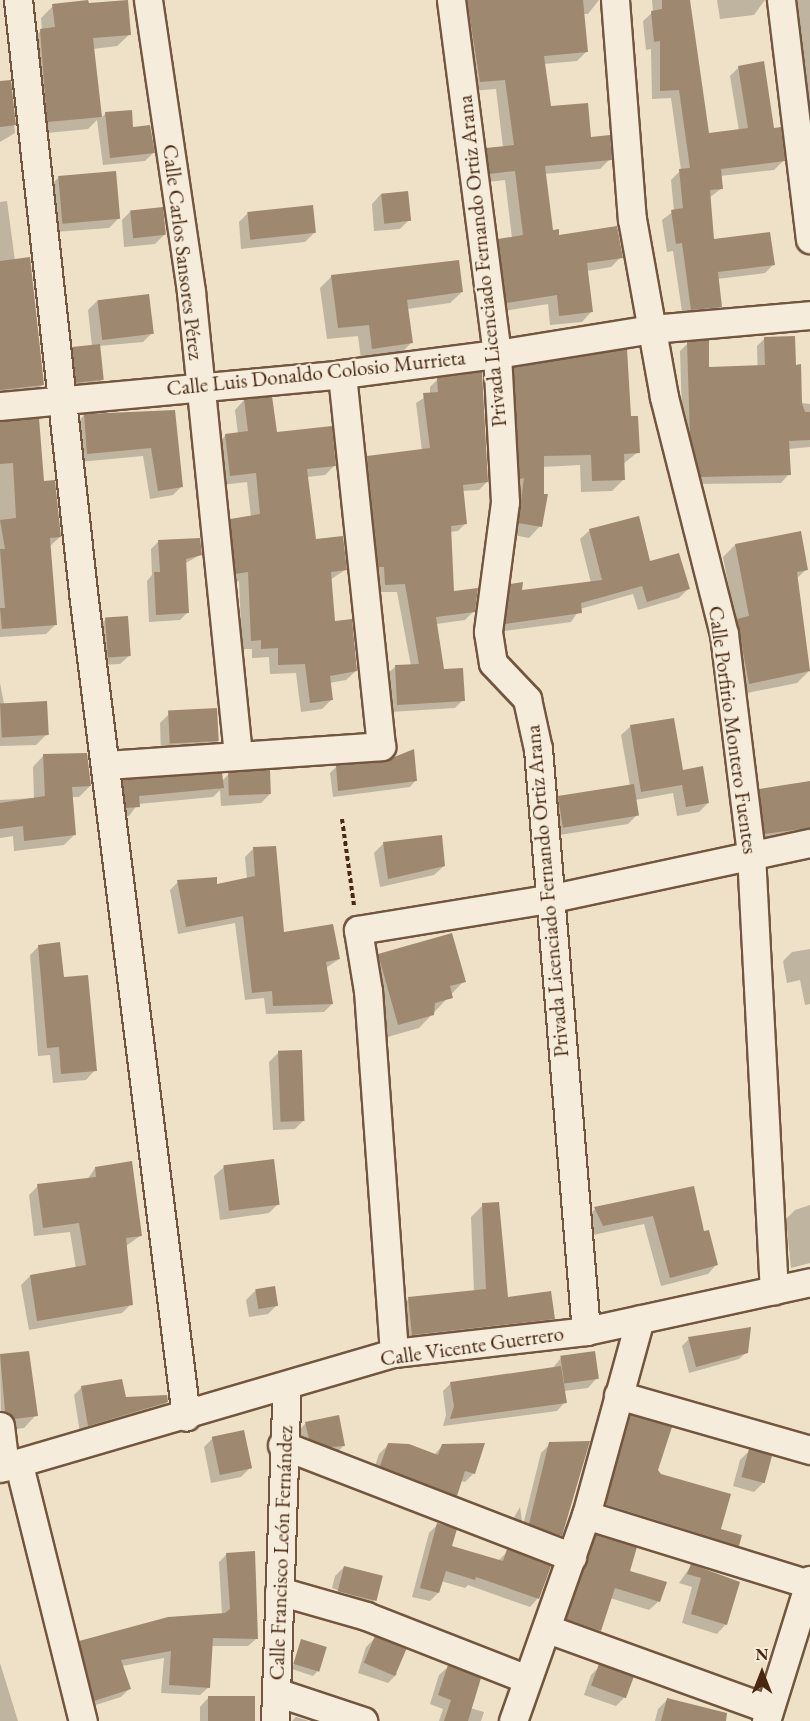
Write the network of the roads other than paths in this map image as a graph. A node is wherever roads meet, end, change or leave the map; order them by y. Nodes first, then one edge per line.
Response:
1 (18, 0) edge
2 (148, 0) edge
3 (451, 0) edge
4 (615, 0) edge
5 (781, 0) edge
6 (810, 239) edge
7 (810, 315) edge
8 (651, 329) junction
9 (497, 354) junction
10 (342, 374) junction
11 (198, 385) junction
12 (62, 401) junction
13 (0, 406) edge
14 (238, 755) junction
15 (105, 765) junction
16 (810, 843) edge
17 (751, 854) junction
18 (548, 898) junction
19 (810, 1282) edge
20 (774, 1290) junction
21 (639, 1319) junction
22 (586, 1331) junction
23 (394, 1353) junction
24 (287, 1385) junction
25 (618, 1395) junction
26 (186, 1417) junction
27 (0, 1426) edge
28 (282, 1445) junction
29 (810, 1450) edge
30 (8, 1467) edge
31 (586, 1515) junction
32 (572, 1557) junction
33 (809, 1582) edge
34 (279, 1591) junction
35 (548, 1629) junction
36 (527, 1679) junction
37 (276, 1692) junction
38 (767, 1715) edge
39 (83, 1721) edge
40 (275, 1721) edge
41 (363, 1721) edge
42 (513, 1721) edge

1 - 12 street
2 - 11 street, Calle Carlos Sansores Pérez
3 - 9 street, Privada Licenciado Fernando Ortiz Arana
4 - 8 street, Calle Porfirio Montero Fuentes
5 - 6 street
7 - 8 street, Calle Luis Donaldo Colosio Murrieta
8 - 9 street, Calle Luis Donaldo Colosio Murrieta
8 - 17 street, Calle Porfirio Montero Fuentes
9 - 10 street, Calle Luis Donaldo Colosio Murrieta
9 - 18 street, Privada Licenciado Fernando Ortiz Arana
10 - 11 street, Calle Luis Donaldo Colosio Murrieta
10 - 14 street
11 - 12 street, Calle Luis Donaldo Colosio Murrieta
11 - 14 street, Calle Carlos Sansores Pérez
12 - 13 street, Calle Luis Donaldo Colosio Murrieta
12 - 15 street
14 - 15 street
15 - 26 street
16 - 17 street
17 - 18 street
17 - 20 street, Calle Porfirio Montero Fuentes
18 - 22 street, Privada Licenciado Fernando Ortiz Arana
18 - 23 street
19 - 20 street, Calle Vicente Guerrero
20 - 21 street, Calle Vicente Guerrero
21 - 22 street, Calle Vicente Guerrero
21 - 25 street
22 - 23 street, Calle Vicente Guerrero
23 - 24 street, Calle Vicente Guerrero
24 - 26 street, Calle Vicente Guerrero
24 - 28 street, Calle Francisco León Fernández
25 - 29 street
25 - 31 street
26 - 30 street, Calle Vicente Guerrero
27 - 30 street
28 - 32 street
28 - 34 street, Calle Francisco León Fernández
30 - 39 street
31 - 32 street
31 - 33 street
32 - 35 street
33 - 38 street
34 - 36 street
34 - 37 street, Calle Francisco León Fernández
35 - 36 street
35 - 38 street
36 - 42 street
37 - 40 street, Calle Francisco León Fernández
37 - 41 street

